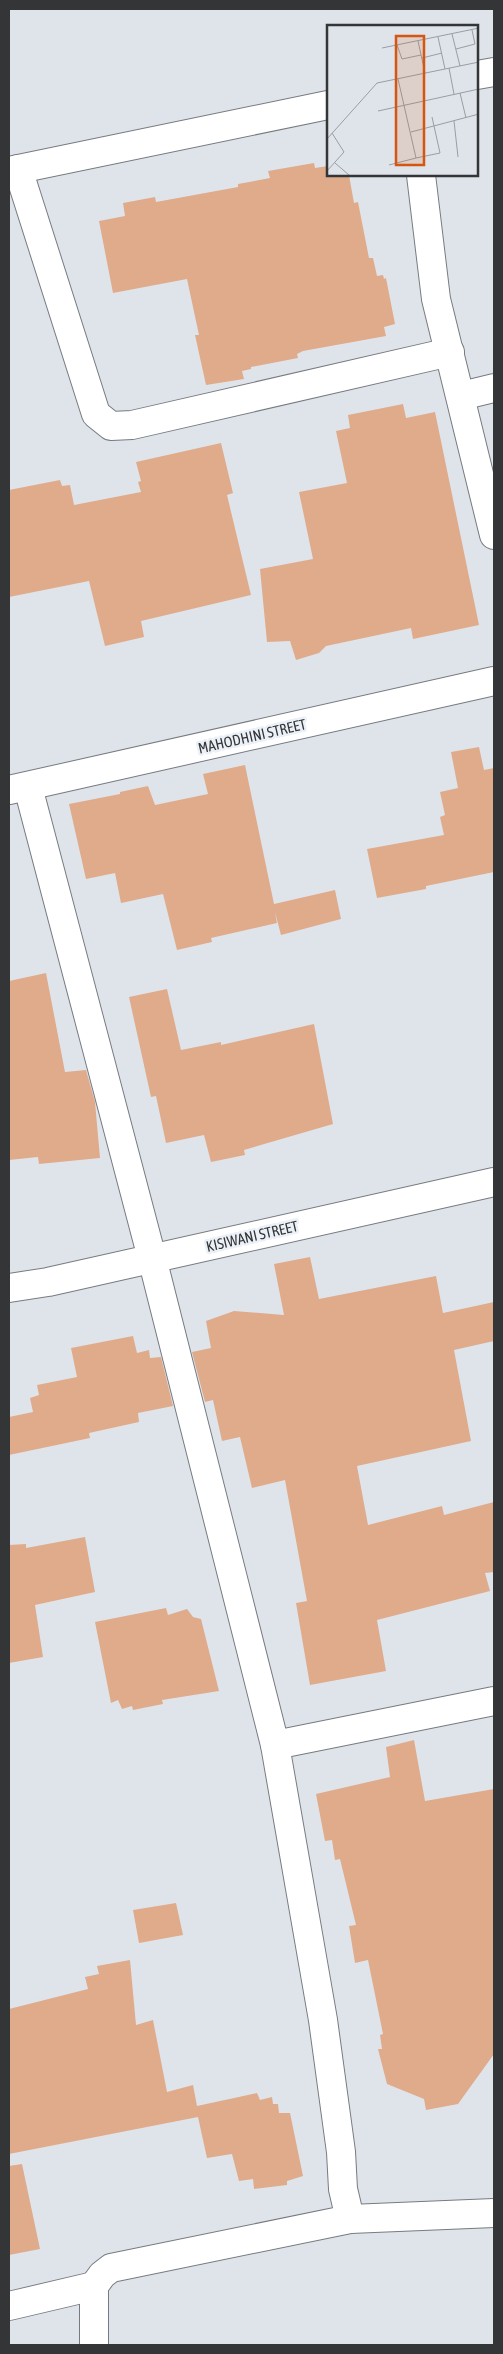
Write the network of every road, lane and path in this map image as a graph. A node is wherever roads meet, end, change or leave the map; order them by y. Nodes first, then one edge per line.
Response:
1 (494, 72) edge
2 (478, 75) edge
3 (327, 105) edge
4 (13, 170) edge
5 (421, 176) edge
6 (450, 352) junction
7 (494, 388) edge
8 (460, 396) junction
9 (494, 535) edge
10 (494, 680) edge
11 (18, 788) edge
12 (494, 1182) edge
13 (152, 1258) junction
14 (9, 1288) edge
15 (494, 1701) edge
16 (275, 1745) junction
17 (494, 2213) edge
18 (350, 2218) junction
19 (94, 2286) junction
20 (9, 2306) edge
21 (94, 2345) edge

1 - 2 street
3 - 4 street
4 - 6 street
5 - 6 street
6 - 8 street
7 - 8 street
8 - 9 street
10 - 11 street, MAHODHINI STREET
11 - 13 street
12 - 13 street, KISIWANI STREET
13 - 14 street, KISIWANI STREET
13 - 16 street
15 - 16 street
16 - 18 street
17 - 18 street
18 - 19 street
19 - 20 street
19 - 21 street

